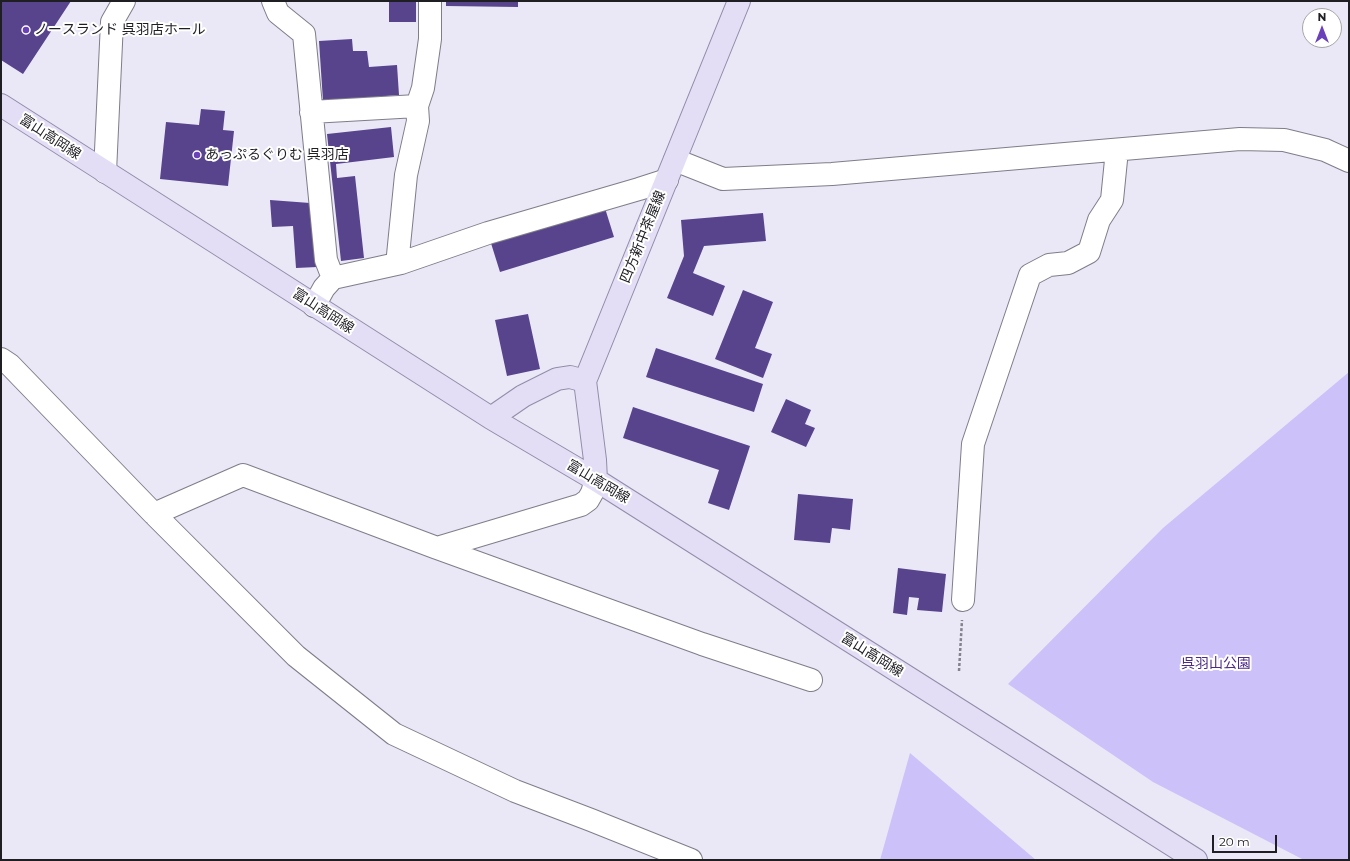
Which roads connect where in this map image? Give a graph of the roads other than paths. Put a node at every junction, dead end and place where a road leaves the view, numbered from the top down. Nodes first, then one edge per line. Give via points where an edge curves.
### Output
1 (124, 1) edge
2 (273, 1) edge
3 (430, 1) edge
4 (739, 1) edge
5 (1, 104) edge
6 (417, 106) junction
7 (311, 112) junction
8 (1117, 150) junction
9 (1349, 161) edge
10 (671, 170) junction
11 (105, 172) junction
12 (401, 264) junction
13 (333, 278) junction
14 (314, 306) junction
15 (4, 369) edge
16 (585, 381) junction
17 (491, 418) junction
18 (596, 480) junction
19 (154, 514) junction
20 (437, 548) junction
21 (963, 600) road end
22 (811, 680) dead end
23 (691, 860) edge
24 (1196, 860) edge

1 - 11 street via 112,22
2 - 7 street via 278,12 304,34
3 - 6 street via 430,39 423,88
4 - 10 main road, 四方新中茶屋線
5 - 11 main road, 富山高岡線
6 - 7 street
6 - 12 street via 418,121 406,175 398,255
7 - 13 street via 326,260
8 - 9 street via 1240,140 1284,140 1325,150
8 - 10 street via 832,174 723,179
8 - 21 street via 1112,200 1099,220 1088,252 1068,264 1049,265 1030,275 973,444
10 - 12 street via 640,189 488,233
10 - 16 main road, 四方新中茶屋線
11 - 14 main road, 富山高岡線
12 - 13 street
13 - 14 street
14 - 17 main road, 富山高岡線
15 - 19 street
16 - 17 main road via 570,377 557,379 523,396
16 - 18 main road, 四方新中茶屋線
17 - 18 main road, 富山高岡線
18 - 20 street via 588,500 581,505
18 - 24 main road, 富山高岡線
19 - 20 street via 243,474
19 - 23 street via 296,656 394,734 515,792
20 - 22 street via 702,644

